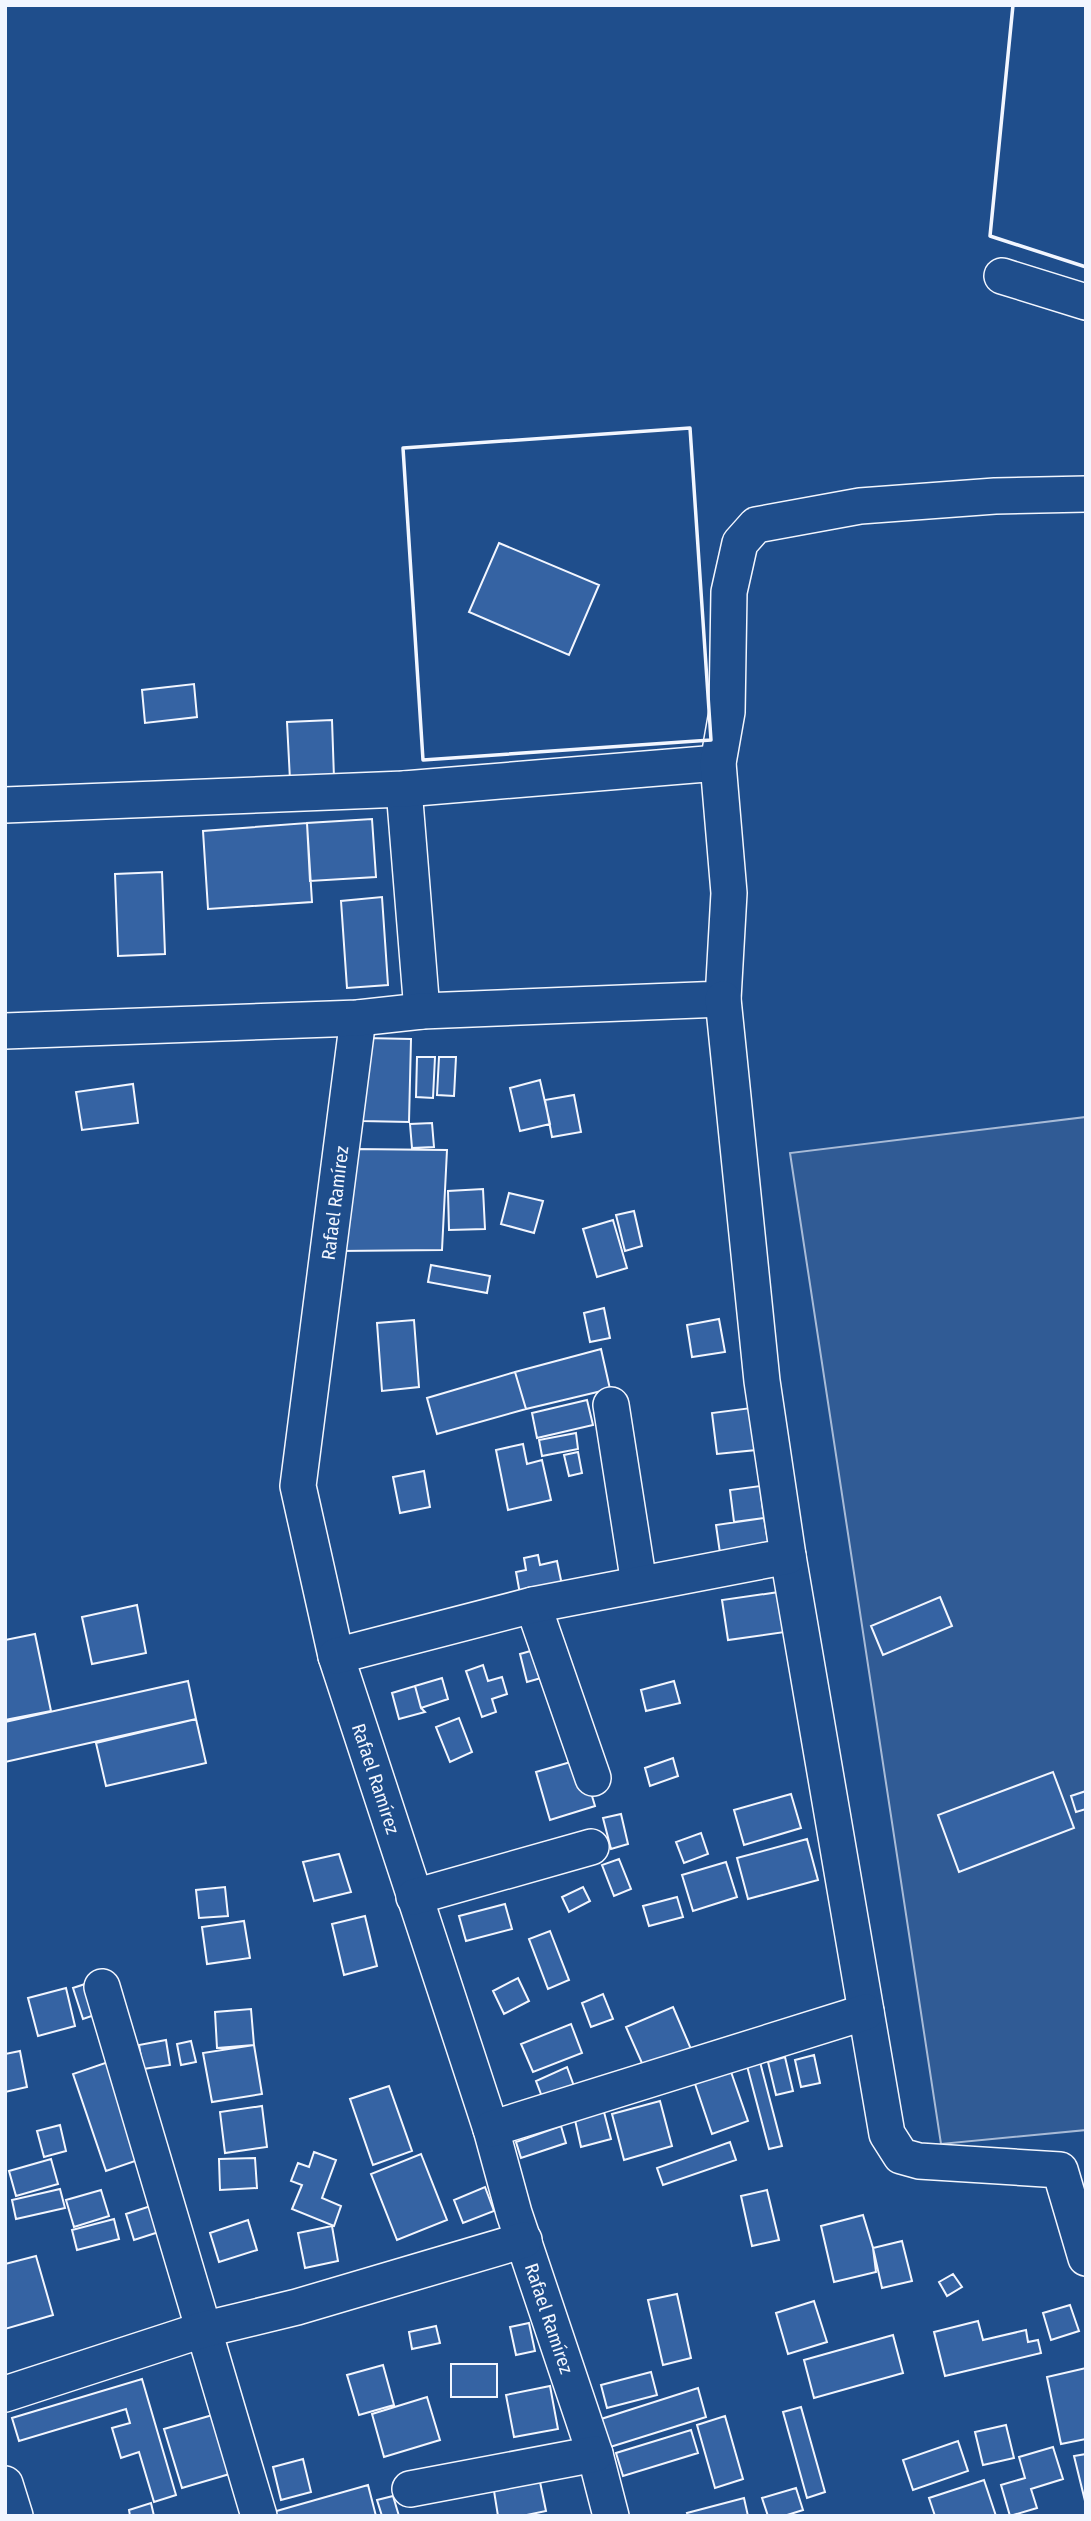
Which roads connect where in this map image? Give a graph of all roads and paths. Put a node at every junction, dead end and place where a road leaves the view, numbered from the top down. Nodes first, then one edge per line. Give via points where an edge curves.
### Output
1 (1002, 276) dead end
2 (1086, 302) edge
3 (1086, 494) edge
4 (718, 763) junction
5 (404, 789) junction
6 (5, 805) edge
7 (723, 999) junction
8 (422, 1011) junction
9 (358, 1018) junction
10 (5, 1031) edge
11 (611, 1405) dead end
12 (788, 1556) junction
13 (639, 1584) junction
14 (533, 1605) junction
15 (336, 1656) junction
16 (593, 1778) dead end
17 (591, 1847) dead end
18 (414, 1897) junction
19 (102, 1987) dead end
20 (866, 2012) junction
21 (491, 2129) junction
22 (524, 2240) junction
23 (1086, 2258) edge
24 (202, 2330) junction
25 (5, 2394) edge
26 (595, 2454) junction
27 (5, 2484) edge
28 (410, 2489) dead end
29 (15, 2516) edge
30 (259, 2516) edge
31 (611, 2516) edge

1 - 2 street
3 - 4 street via 860,506 756,525 740,543 729,592 727,712
4 - 5 street
4 - 7 street via 729,892
5 - 6 street
5 - 8 street
7 - 8 street
7 - 12 street via 762,1381
8 - 9 street
9 - 10 street
9 - 15 street, Rafael Ramírez via 298,1486
11 - 13 street
12 - 13 street
12 - 20 street
13 - 14 street
14 - 15 street
14 - 16 street
15 - 18 street, Rafael Ramírez
17 - 18 street
18 - 21 street, Rafael Ramírez
19 - 24 street
20 - 21 street
20 - 23 street via 887,2134 901,2156 1060,2170
21 - 22 street, Rafael Ramírez
22 - 24 street
22 - 26 street, Rafael Ramírez
24 - 25 street
24 - 30 street
26 - 28 street
26 - 31 street, Rafael Ramírez
27 - 29 street

